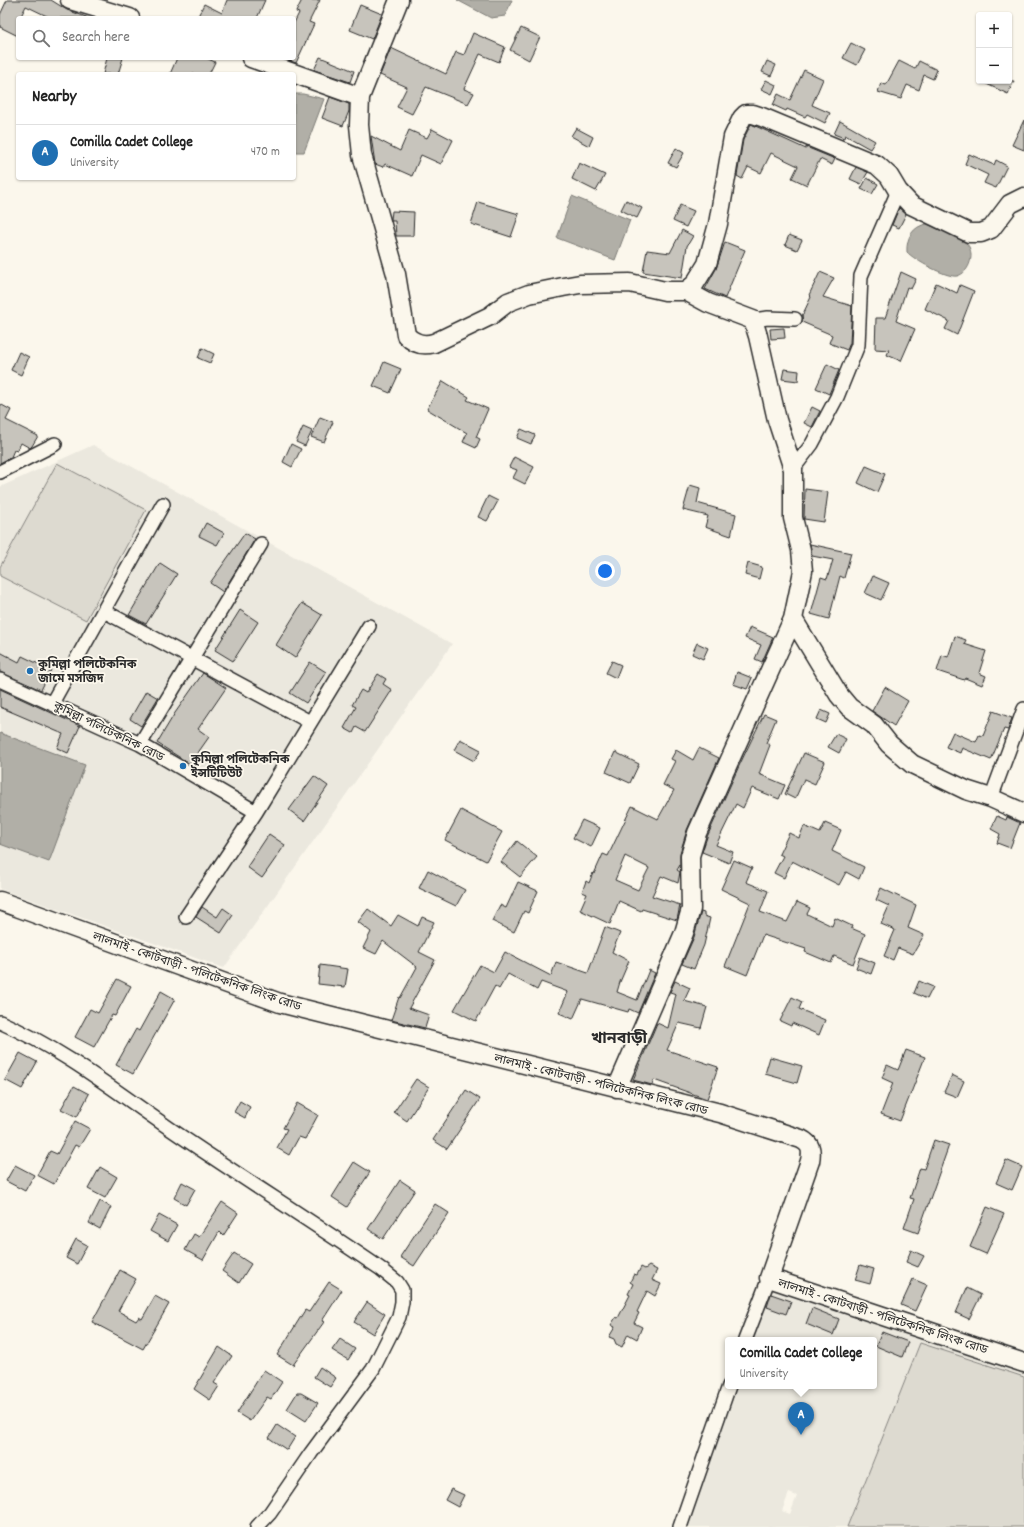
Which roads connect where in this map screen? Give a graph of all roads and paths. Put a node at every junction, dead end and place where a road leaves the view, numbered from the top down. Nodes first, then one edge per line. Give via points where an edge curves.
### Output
1 (70, 0) edge
2 (399, 0) edge
3 (123, 16) edge
4 (257, 60) edge
5 (290, 72) edge
6 (296, 74) edge
7 (360, 97) junction
8 (898, 191) junction
9 (1024, 197) edge
10 (686, 291) junction
11 (795, 319) dead end
12 (753, 320) junction
13 (55, 444) dead end
14 (793, 469) junction
15 (0, 472) edge
16 (163, 504) dead end
17 (262, 544) dead end
18 (104, 611) junction
19 (793, 619) junction
20 (369, 626) dead end
21 (0, 680) edge
22 (52, 704) junction
23 (1024, 709) edge
24 (310, 722) junction
25 (140, 744) junction
26 (991, 798) junction
27 (256, 812) junction
28 (1024, 813) edge
29 (0, 902) edge
30 (186, 917) dead end
31 (0, 1022) edge
32 (617, 1088) junction
33 (769, 1278) junction
34 (746, 1337) edge
35 (1024, 1363) edge
36 (728, 1389) edge
37 (257, 1527) edge
38 (680, 1527) edge

1 - 3 street
2 - 7 street
4 - 5 street
6 - 7 street
7 - 10 street via 362,155 396,274 406,335 411,341 427,345 434,343 490,316 508,302 529,294 563,287 630,283 665,291
8 - 9 street via 911,205 969,233 981,233 991,229 1010,204
8 - 10 street via 889,176 877,165 762,117 746,114 733,137 718,224 707,264 694,284
8 - 14 street via 861,276 858,345 830,410 812,444
10 - 12 street via 708,303
11 - 12 street
12 - 14 street via 777,420
13 - 15 street
14 - 19 street via 792,518 801,550 803,571
16 - 18 street
17 - 25 street
18 - 22 street
18 - 24 street
19 - 26 street via 839,695 849,707 874,725 889,744 912,764 966,790
19 - 32 street via 697,833 690,856 691,909 684,933
20 - 24 street
21 - 22 street, কুমিল্লা পলিটেকনিক রোড
22 - 25 street, কুমিল্লা পলিটেকনিক রোড
23 - 26 street
24 - 27 street
25 - 27 street, কুমিল্লা পলিটেকনিক রোড
26 - 28 street
27 - 30 street
29 - 32 street, লালমাই - কোটবাড়ী - পলিটেকনিক লিংক রোড via 280,1003
31 - 37 street via 24,1032 97,1076 169,1128 381,1269 397,1282 402,1290 399,1317 373,1370 270,1513
32 - 33 street, লালমাই - কোটবাড়ী - পলিটেকনিক লিংক রোড via 720,1113 808,1143 812,1152 810,1161
33 - 34 street
33 - 35 street, লালমাই - কোটবাড়ী - পলিটেকনিক লিংক রোড
36 - 38 street

